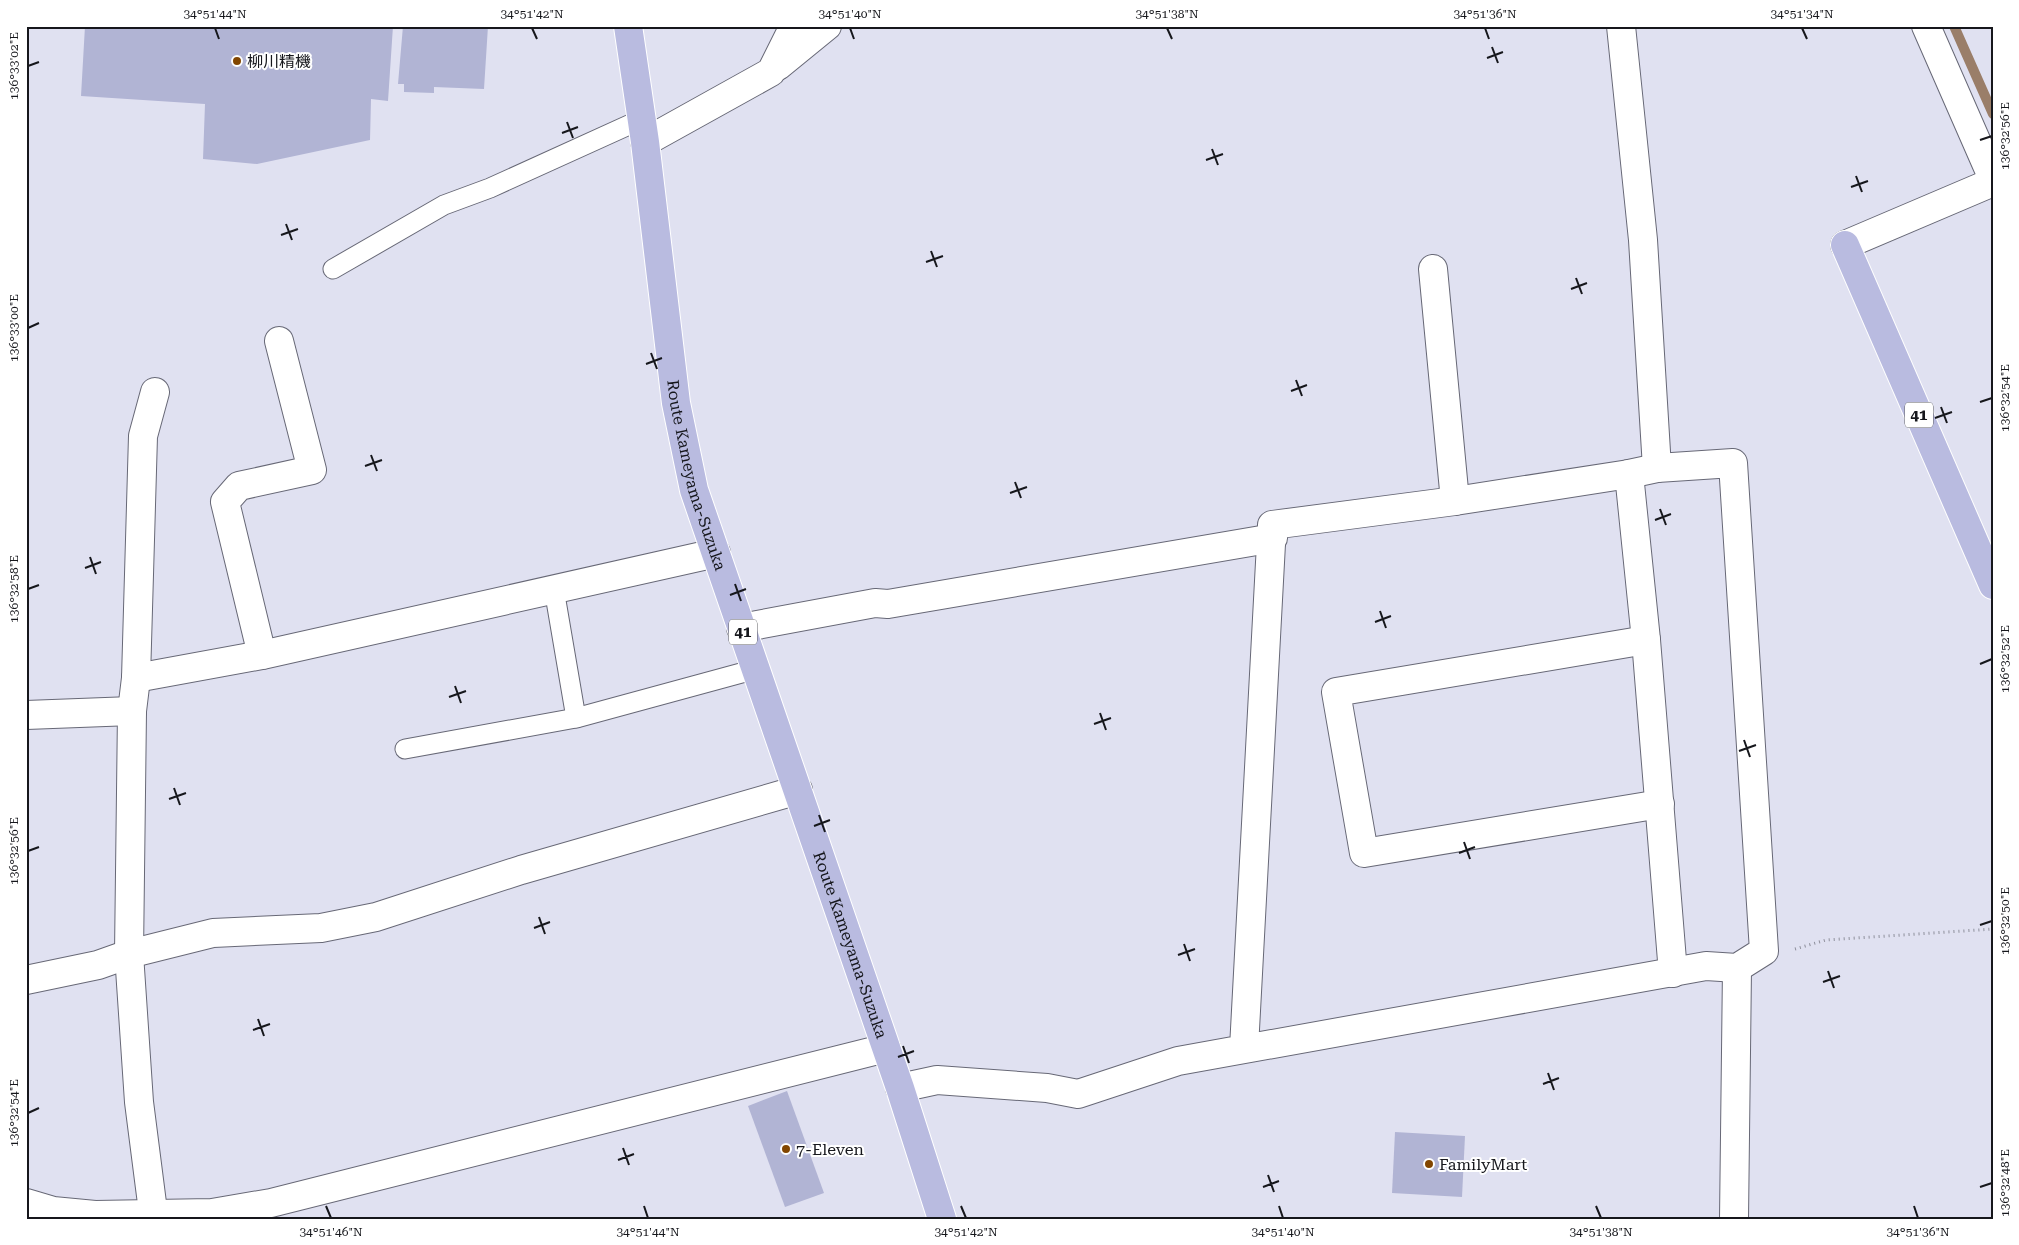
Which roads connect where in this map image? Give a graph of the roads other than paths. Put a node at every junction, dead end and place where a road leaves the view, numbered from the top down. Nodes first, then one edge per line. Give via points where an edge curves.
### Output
1 (628, 26) edge
2 (794, 26) edge
3 (827, 26) edge
4 (1621, 26) edge
5 (1926, 26) edge
6 (771, 72) junction
7 (643, 130) junction
8 (1993, 181) edge
9 (1845, 246) joint
10 (1433, 268) dead end
11 (333, 269) dead end
12 (279, 341) dead end
13 (155, 392) dead end
14 (1657, 468) junction
15 (1629, 474) junction
16 (1455, 501) junction
17 (1273, 538) junction
18 (716, 553) junction
19 (1993, 585) edge
20 (554, 589) junction
21 (741, 628) junction
22 (1646, 640) junction
23 (262, 655) junction
24 (756, 669) junction
25 (136, 678) junction
26 (132, 710) junction
27 (26, 715) edge
28 (576, 718) junction
29 (405, 749) dead end
30 (798, 790) junction
31 (1660, 804) junction
32 (129, 954) junction
33 (1737, 968) junction
34 (1673, 973) junction
35 (26, 980) edge
36 (886, 1048) junction
37 (1244, 1048) junction
38 (900, 1088) junction
39 (26, 1203) edge
40 (153, 1217) edge
41 (942, 1219) edge
42 (1734, 1219) edge

1 - 7 main road, Route Kameyama-Suzuka / 41
2 - 6 street
3 - 6 street
4 - 14 street via 1643,240
5 - 8 street
6 - 7 street
7 - 11 lane via 444,205
7 - 18 main road, Route Kameyama-Suzuka / 41 via 676,403 694,490
8 - 9 street
9 - 19 main road, 41
10 - 16 street
12 - 23 street via 312,470 239,486 225,502
13 - 25 street via 143,436
14 - 15 street
14 - 33 street via 1733,463 1764,951
15 - 16 street
15 - 22 street
16 - 17 street via 1272,525
17 - 21 street
17 - 37 street
18 - 20 street
18 - 21 main road, Route Kameyama-Suzuka / 41
20 - 23 street
20 - 28 lane
21 - 24 main road, Route Kameyama-Suzuka / 41
22 - 31 street
22 - 31 street via 1336,692 1364,853
23 - 25 street
24 - 28 lane
24 - 30 main road, Route Kameyama-Suzuka / 41
25 - 26 street
26 - 27 street
26 - 32 street
28 - 29 lane
30 - 32 street via 520,870 376,916 321,928 213,934
30 - 36 main road, Route Kameyama-Suzuka / 41
31 - 34 street
32 - 35 street
32 - 40 street via 139,1102
33 - 34 street via 1706,966
33 - 42 street
34 - 37 street
36 - 38 main road, Route Kameyama-Suzuka / 41
36 - 40 street via 271,1203 212,1213
37 - 38 street via 1178,1060 1078,1094 1047,1088 937,1080
38 - 41 main road, Route Kameyama-Suzuka / 41
39 - 40 street via 52,1211

